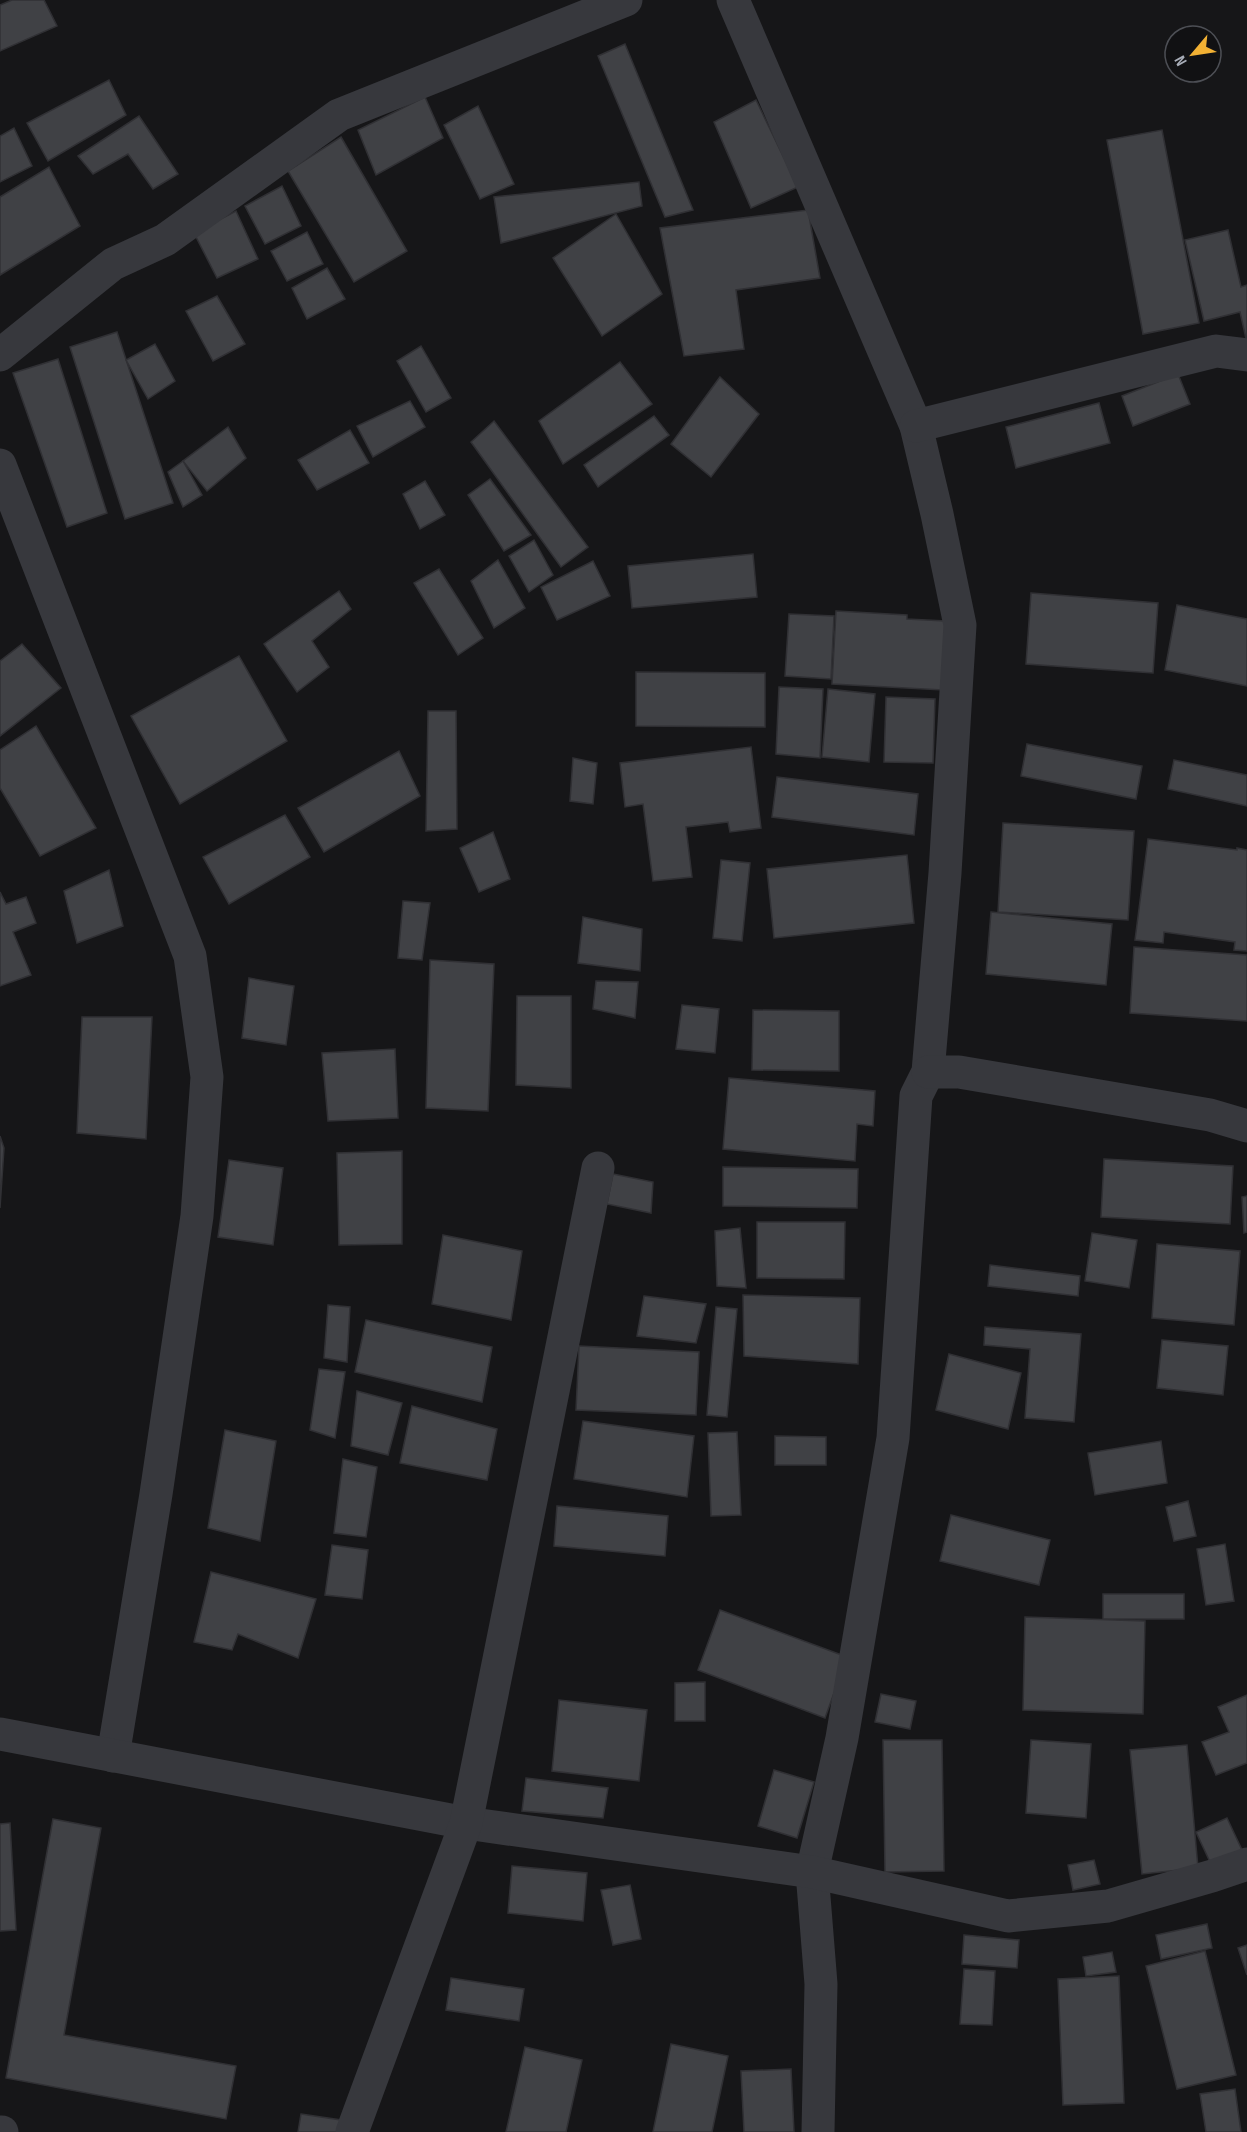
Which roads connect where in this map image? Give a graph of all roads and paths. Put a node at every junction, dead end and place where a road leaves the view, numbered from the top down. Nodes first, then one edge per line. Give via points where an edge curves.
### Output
1 (626, 0) edge
2 (733, 0) edge
3 (1247, 355) edge
4 (0, 356) edge
5 (916, 426) junction
6 (0, 465) edge
7 (928, 1072) junction
8 (1247, 1126) edge
9 (598, 1168) dead end
10 (0, 1734) edge
11 (113, 1756) junction
12 (466, 1823) junction
13 (1247, 1864) edge
14 (812, 1872) junction
15 (352, 2132) edge
16 (818, 2132) edge

1 - 4 street via 339,115 165,240 113,264
2 - 5 street
3 - 5 street via 1216,351
5 - 7 street via 960,625
6 - 11 street via 190,956 207,1077 197,1216
7 - 8 street via 959,1072 1199,1113
7 - 14 street via 916,1096 892,1438 842,1738
9 - 12 street
10 - 11 street
11 - 12 street
12 - 14 street
12 - 15 street
13 - 14 street via 1108,1906 1008,1916
14 - 16 street via 821,1984

